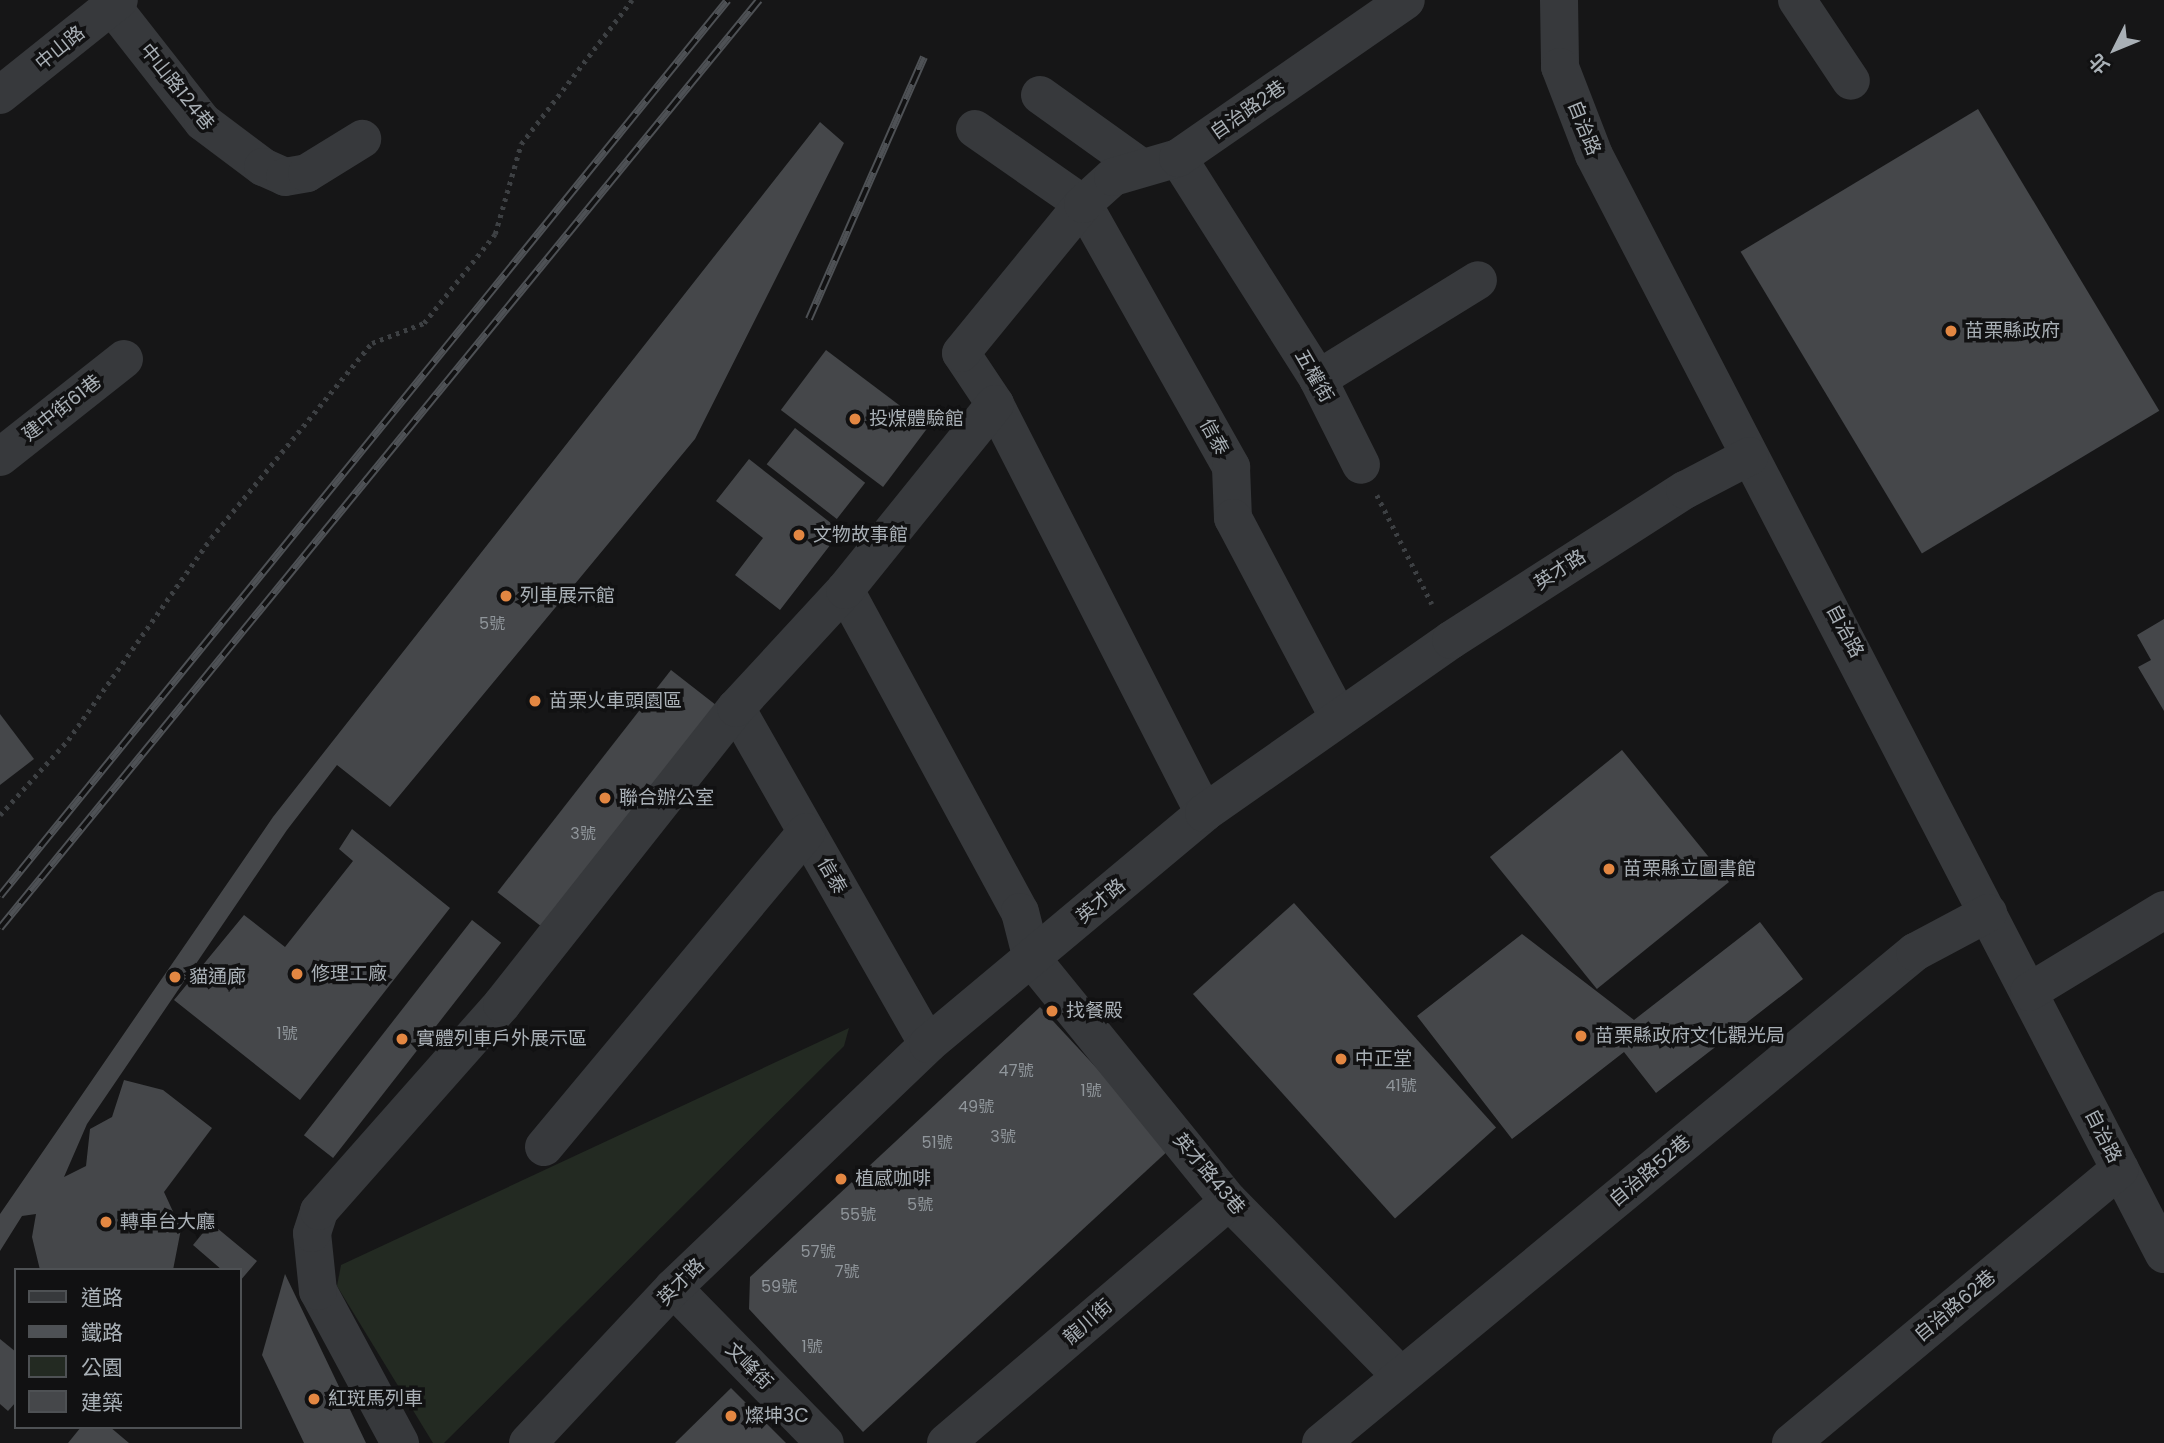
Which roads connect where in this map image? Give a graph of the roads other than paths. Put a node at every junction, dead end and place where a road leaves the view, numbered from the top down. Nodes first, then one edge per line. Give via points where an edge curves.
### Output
1 (1406, 0) edge
2 (1559, 0) edge
3 (1804, 2) edge
4 (116, 3) edge
5 (1851, 80) dead end
6 (1040, 95) dead end
7 (0, 96) edge
8 (975, 128) dead end
9 (362, 139) dead end
10 (1178, 158) junction
11 (1142, 168) junction
12 (1083, 204) junction
13 (1478, 280) dead end
14 (124, 359) dead end
15 (1318, 379) junction
16 (995, 404) junction
17 (1750, 456) junction
18 (0, 457) edge
19 (1362, 465) road end
20 (845, 590) junction
21 (736, 708) junction
22 (1338, 716) junction
23 (1204, 813) junction
24 (806, 832) junction
25 (2164, 910) edge
26 (1988, 913) junction
27 (1032, 959) junction
28 (2029, 992) junction
29 (928, 1044) junction
30 (544, 1147) dead end
31 (2119, 1169) junction
32 (1229, 1201) junction
33 (2164, 1254) edge
34 (673, 1288) junction
35 (1401, 1376) junction
36 (400, 1443) edge
37 (528, 1443) edge
38 (825, 1443) edge
39 (946, 1443) edge
40 (1321, 1443) edge
41 (1791, 1443) edge

1 - 10 street, 自治路2巷
2 - 17 street, 自治路 via 1560,67 1594,155
3 - 5 street
4 - 7 street, 中山路
4 - 9 street, 中山路124巷 via 204,122 263,167 285,177 307,173
6 - 11 street
8 - 12 street
10 - 11 street, 自治路2巷
10 - 15 street, 五權街
11 - 12 street, 自治路2巷 via 1113,177
12 - 16 street, 自治路2巷 via 961,353
12 - 22 street, 信泰 via 1231,467 1233,518
13 - 15 street
14 - 18 street, 建中街61巷
15 - 19 street, 五權街
16 - 20 street
16 - 23 street
17 - 22 street, 英才路 via 1685,490
17 - 26 street, 自治路
20 - 21 street
20 - 27 street via 1020,912
21 - 24 street, 信泰
21 - 36 street via 502,1004 320,1211 312,1233 318,1292
22 - 23 street, 英才路
23 - 27 street, 英才路
24 - 29 street, 信泰
24 - 30 street
25 - 28 street
26 - 28 street, 自治路
26 - 35 street, 自治路52巷 via 1915,952
27 - 29 street, 英才路
27 - 32 street, 英才路43巷
28 - 31 street, 自治路
29 - 34 street, 英才路
31 - 33 street, 自治路
31 - 41 street, 自治路62巷
32 - 35 street, 英才路43巷
32 - 39 street, 龍川街
34 - 37 street, 英才路
34 - 38 street, 文峰街
35 - 40 street, 自治路52巷

